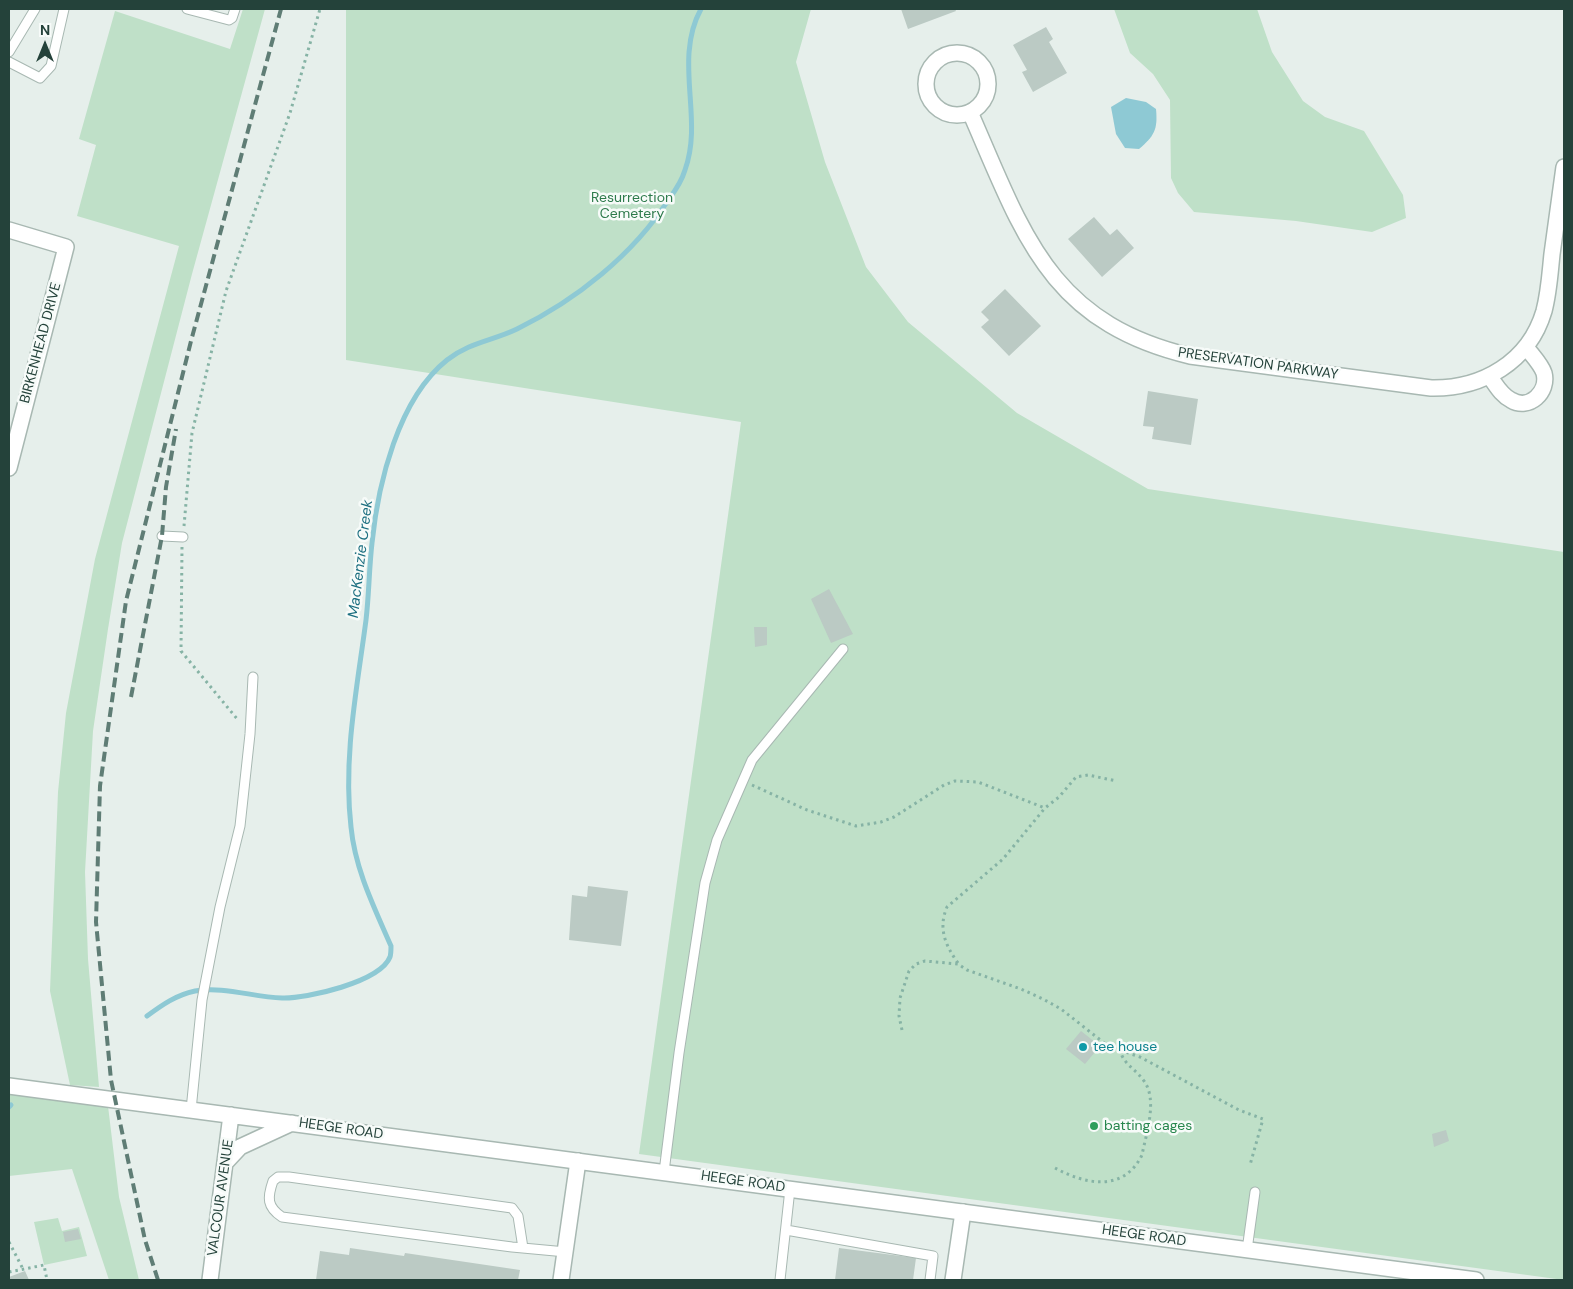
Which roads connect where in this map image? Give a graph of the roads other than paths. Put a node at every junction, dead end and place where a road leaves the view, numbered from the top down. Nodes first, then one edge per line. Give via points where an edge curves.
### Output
1 (35, 9) edge
2 (64, 9) edge
3 (187, 9) edge
4 (235, 9) edge
5 (9, 52) edge
6 (9, 62) edge
7 (970, 112) junction
8 (1564, 167) edge
9 (9, 230) edge
10 (1526, 347) junction
11 (1490, 377) junction
12 (9, 468) edge
13 (162, 536) dead end
14 (182, 537) road end
15 (843, 649) dead end
16 (253, 677) dead end
17 (9, 1086) edge
18 (191, 1110) junction
19 (232, 1115) junction
20 (292, 1123) junction
21 (578, 1161) junction
22 (225, 1163) junction
23 (664, 1172) junction
24 (790, 1189) junction
25 (1255, 1192) dead end
26 (963, 1212) junction
27 (786, 1230) junction
28 (523, 1248) junction
29 (1247, 1250) junction
30 (566, 1252) junction
31 (210, 1280) edge
32 (561, 1280) edge
33 (780, 1280) edge
34 (930, 1280) edge
35 (953, 1280) edge
36 (1476, 1280) edge

1 - 5 lane
2 - 6 lane via 51,66 40,78
3 - 4 lane via 229,20
7 - 7 street via 961,115 942,112 926,90 928,72 933,64 949,54 958,52 976,59 987,74 984,100
7 - 11 street, PRESERVATION PARKWAY via 1028,240 1063,289 1113,328 1162,350 1190,356 1431,388 1462,386
8 - 10 street, PRESERVATION PARKWAY via 1544,309
9 - 12 street, BIRKENHEAD DRIVE via 66,247
10 - 11 street, PRESERVATION PARKWAY via 1510,364
10 - 11 street via 1543,370 1545,380 1543,391 1535,399 1525,404 1513,402 1504,396
13 - 14 lane
15 - 23 lane via 752,760 717,840 705,883
16 - 18 lane via 240,826 202,1000
17 - 18 street, HEEGE ROAD
18 - 19 street, HEEGE ROAD
19 - 20 street, HEEGE ROAD
19 - 22 street, VALCOUR AVENUE
20 - 21 street, HEEGE ROAD
20 - 22 street via 240,1147
21 - 23 street, HEEGE ROAD
21 - 30 street
22 - 31 street, VALCOUR AVENUE
23 - 24 street, HEEGE ROAD
24 - 26 street, HEEGE ROAD
24 - 27 lane
25 - 29 lane
26 - 29 street, HEEGE ROAD
26 - 35 street
27 - 33 lane
27 - 34 lane via 933,1256
28 - 28 lane via 282,1217 269,1204 269,1194 273,1181 278,1177 289,1177 512,1208 518,1216
28 - 30 lane
29 - 36 street, HEEGE ROAD
30 - 32 street

